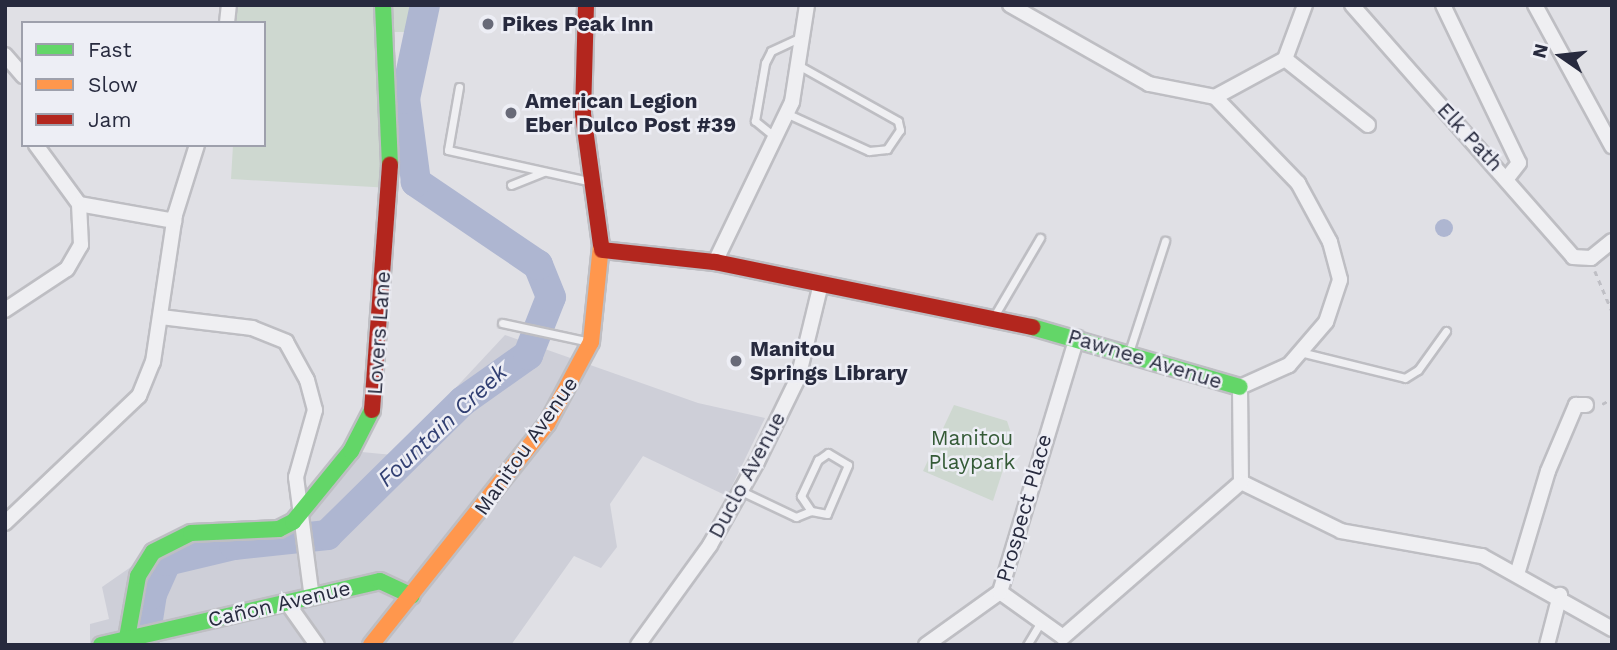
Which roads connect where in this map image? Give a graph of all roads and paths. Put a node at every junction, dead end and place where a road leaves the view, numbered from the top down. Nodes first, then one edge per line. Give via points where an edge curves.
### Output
1 (383, 5) edge
2 (586, 5) edge
3 (807, 5) edge
4 (1010, 5) edge
5 (1305, 5) edge
6 (1352, 5) edge
7 (1443, 5) edge
8 (1535, 5) edge
9 (804, 35) junction
10 (5, 55) edge
11 (1285, 59) junction
12 (800, 66) junction
13 (21, 74) edge
14 (459, 87) dead end
15 (1215, 97) junction
16 (788, 114) junction
17 (1368, 125) dead end
18 (779, 139) junction
19 (1612, 146) edge
20 (37, 147) edge
21 (196, 147) edge
22 (544, 172) junction
23 (1508, 177) junction
24 (593, 183) junction
25 (511, 185) dead end
26 (79, 204) junction
27 (174, 221) junction
28 (1041, 238) dead end
29 (1165, 241) dead end
30 (1612, 241) edge
31 (602, 250) junction
32 (1591, 258) junction
33 (715, 262) junction
34 (820, 288) junction
35 (5, 310) edge
36 (1612, 312) edge
37 (161, 317) junction
38 (993, 319) junction
39 (502, 323) dead end
40 (1446, 331) dead end
41 (1077, 337) junction
42 (590, 342) junction
43 (1300, 352) junction
44 (1129, 353) junction
45 (1240, 387) junction
46 (1612, 399) edge
47 (1593, 405) joint
48 (1241, 482) junction
49 (741, 491) junction
50 (811, 511) junction
51 (298, 518) junction
52 (5, 523) edge
53 (1518, 571) junction
54 (1000, 592) junction
55 (1560, 595) junction
56 (412, 596) junction
57 (312, 597) junction
58 (288, 604) junction
59 (1041, 621) junction
60 (653, 627) junction
61 (1612, 629) edge
62 (131, 637) junction
63 (1065, 641) edge
64 (379, 642) edge
65 (100, 645) edge
66 (317, 645) edge
67 (638, 645) edge
68 (654, 645) edge
69 (926, 645) edge
70 (1027, 645) edge
71 (1547, 645) edge

1 - 51 street, Lovers Lane via 391,188 376,402 351,452
2 - 24 street, Manitou Avenue via 583,114
3 - 9 street
4 - 15 street via 1149,84
5 - 11 street
6 - 23 street, Elk Path
7 - 23 street via 1519,163
8 - 19 street
9 - 12 street
9 - 18 lane via 771,51 765,64 755,121
10 - 13 street
11 - 15 street
11 - 17 street
12 - 16 street
12 - 16 lane via 898,121 900,130 879,153
14 - 22 lane via 448,150
15 - 43 street via 1298,183 1331,242 1340,280 1326,322
16 - 18 street
18 - 33 street
20 - 26 street
21 - 27 street
22 - 24 lane
22 - 25 lane
23 - 32 street, Elk Path via 1573,257
24 - 31 street, Manitou Avenue
26 - 27 street
26 - 35 street via 81,245 67,270
27 - 37 street
28 - 38 lane
29 - 44 lane
30 - 32 street
31 - 33 street, Pawnee Avenue
31 - 42 street, Manitou Avenue
32 - 36 path
33 - 34 street, Pawnee Avenue
34 - 38 street, Pawnee Avenue
34 - 49 street, Duclo Avenue via 798,378
37 - 51 street via 251,328 286,342 315,410 296,477
37 - 52 street via 139,396
38 - 41 street, Pawnee Avenue
39 - 42 lane
40 - 43 lane via 1418,370 1405,378
41 - 44 street, Pawnee Avenue
41 - 54 street, Prospect Place
42 - 56 street, Manitou Avenue via 547,424
43 - 45 street via 1289,365
44 - 45 street, Pawnee Avenue
45 - 48 street, Pawnee Avenue
46 - 47 path
47 - 53 street via 1576,405 1548,471
48 - 53 street via 1341,531 1482,556
48 - 63 street
49 - 50 lane via 796,517
49 - 60 street, Duclo Avenue
50 - 50 lane via 801,496 818,460 828,453 845,460 848,474 827,514
51 - 57 street
51 - 62 street via 279,529 191,533 153,552 138,576
53 - 55 street
54 - 59 street
54 - 69 street, Prospect Place
55 - 61 street
55 - 71 street
56 - 57 street, Cañon Avenue via 380,581
56 - 64 street, Manitou Avenue
57 - 58 street, Cañon Avenue
58 - 62 street, Cañon Avenue
58 - 66 street
59 - 63 street
59 - 70 lane
60 - 67 street, Duclo Avenue
60 - 68 street
62 - 65 street, Cañon Avenue

